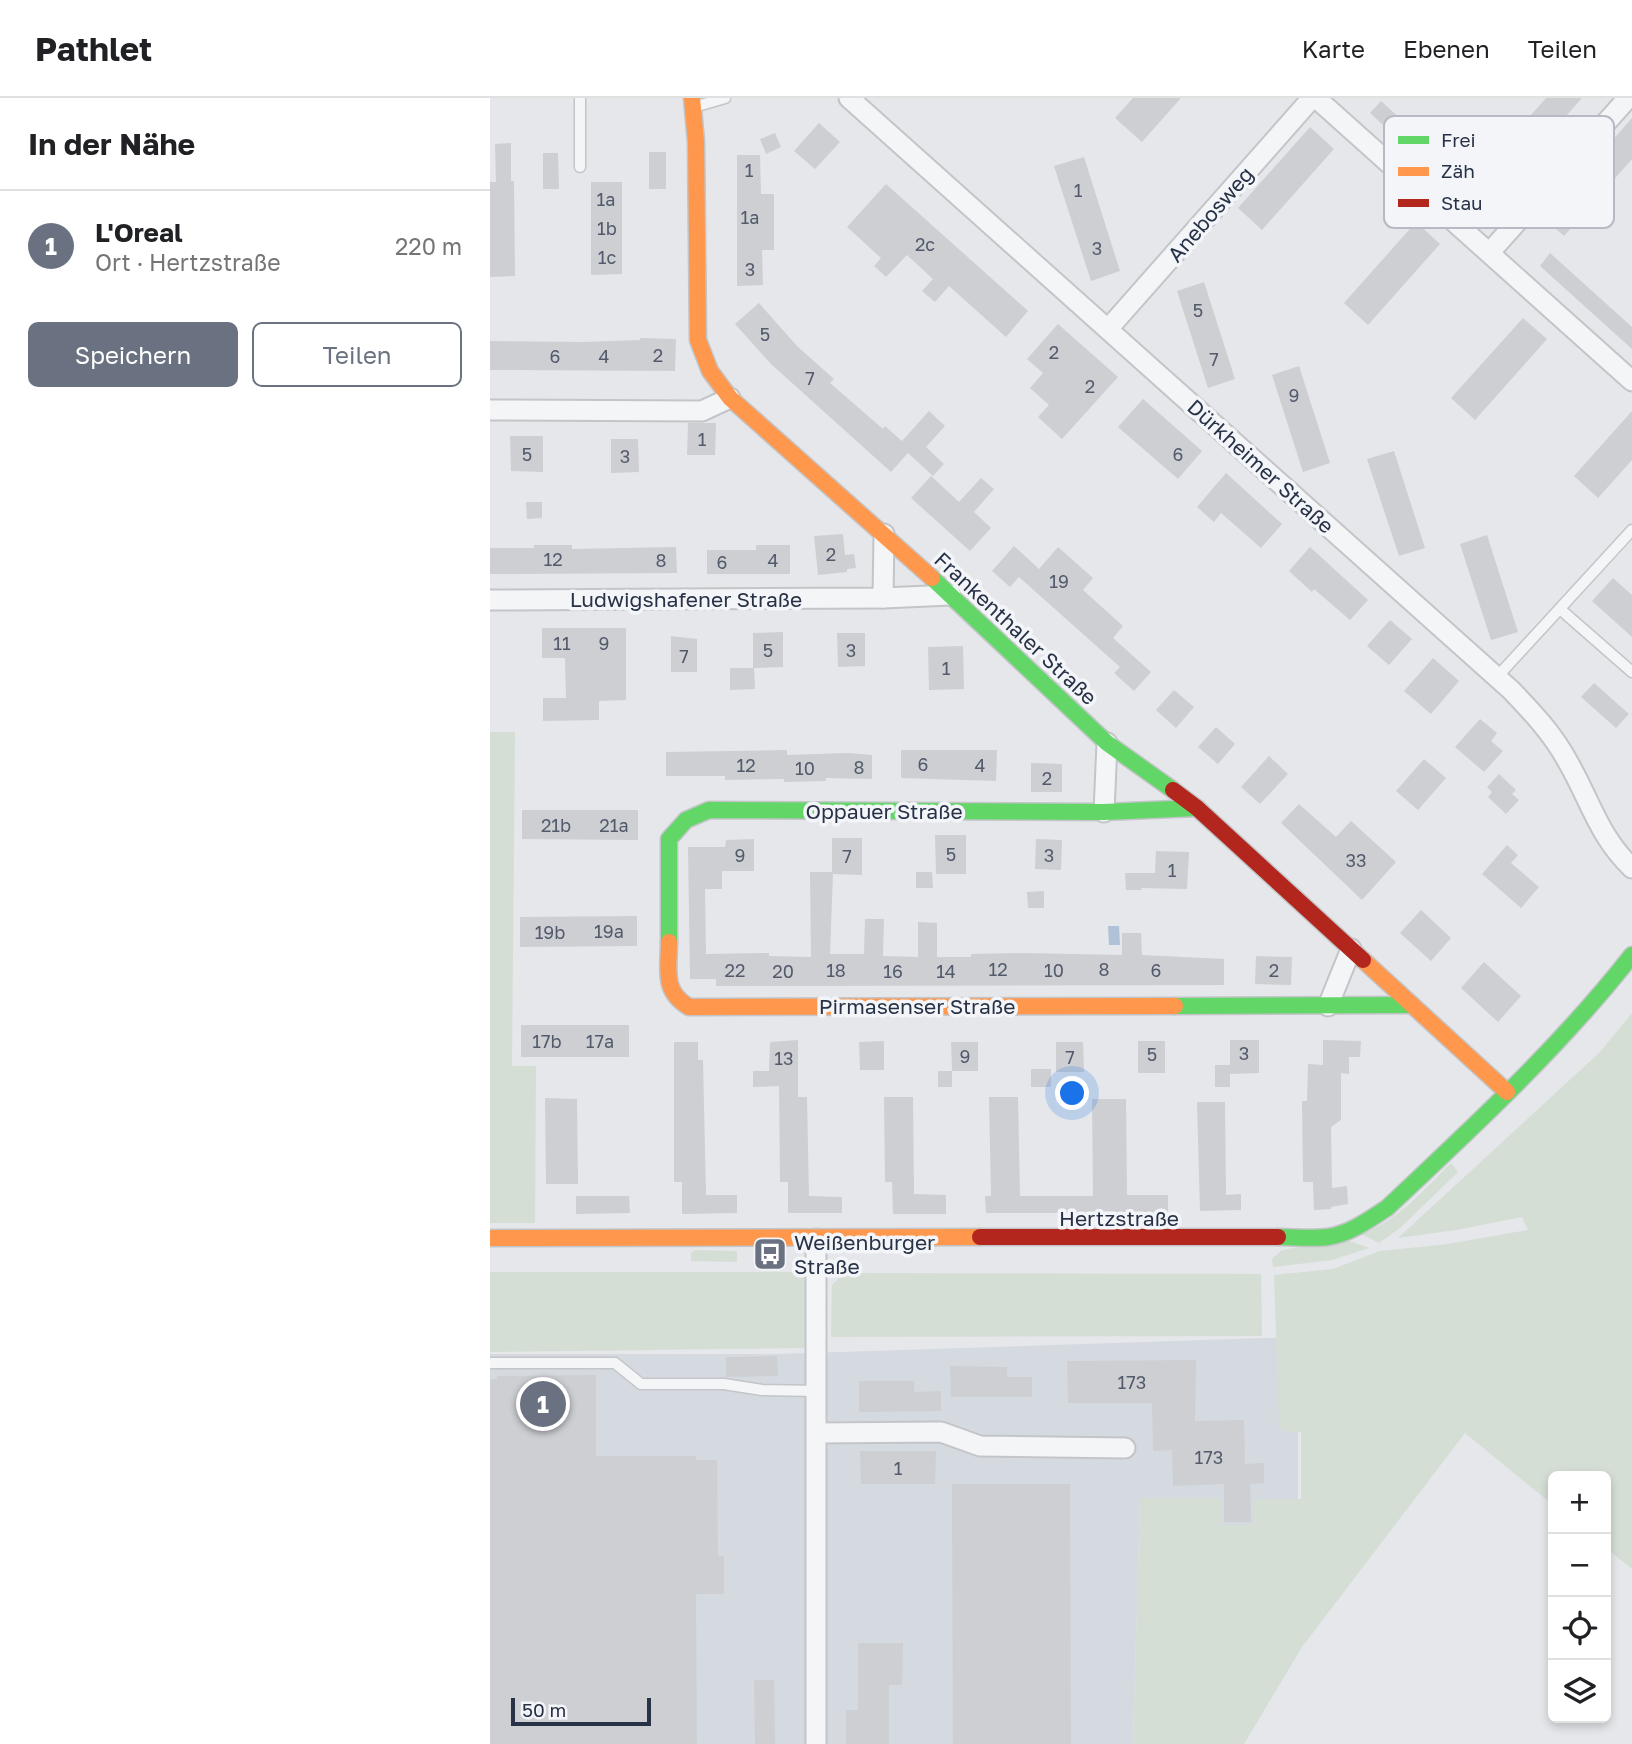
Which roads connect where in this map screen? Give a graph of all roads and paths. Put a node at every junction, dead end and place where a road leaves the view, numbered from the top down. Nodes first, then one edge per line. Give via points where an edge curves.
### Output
1 (580, 98) edge
2 (725, 98) edge
3 (849, 98) edge
4 (1314, 98) edge
5 (1628, 98) edge
6 (692, 103) edge
7 (1612, 116) edge
8 (1384, 159) edge
9 (580, 167) dead end
10 (1463, 228) edge
11 (1512, 228) edge
12 (1490, 252) junction
13 (1108, 329) junction
14 (1632, 381) edge
15 (730, 398) junction
16 (490, 410) edge
17 (1632, 530) edge
18 (884, 534) junction
19 (951, 595) junction
20 (883, 598) junction
21 (490, 600) edge
22 (1560, 609) junction
23 (1632, 672) edge
24 (1497, 677) junction
25 (1107, 743) junction
26 (1197, 808) junction
27 (1104, 812) junction
28 (672, 834) joint
29 (1632, 868) edge
30 (1351, 949) junction
31 (1632, 955) edge
32 (1412, 1005) junction
33 (1328, 1006) junction
34 (1507, 1093) junction
35 (490, 1238) edge
36 (816, 1239) junction
37 (490, 1363) edge
38 (817, 1391) junction
39 (817, 1433) junction
40 (1125, 1448) dead end
41 (816, 1744) edge

1 - 9 lane
2 - 6 lane
3 - 13 street, Dürkheimer Straße
4 - 8 street
4 - 13 street, Anebosweg
5 - 7 street
6 - 15 street, Frankenthaler Straße via 698,340 706,368
10 - 12 street
11 - 12 street
12 - 14 street
13 - 24 street, Dürkheimer Straße
15 - 16 street via 702,411
15 - 18 street, Frankenthaler Straße
17 - 22 lane
18 - 19 street, Frankenthaler Straße
18 - 20 street
19 - 20 street, Ludwigshafener Straße
19 - 25 street, Frankenthaler Straße
20 - 21 street, Ludwigshafener Straße
22 - 23 lane
22 - 24 lane
24 - 29 street, Dürkheimer Straße via 1551,734 1605,837
25 - 26 street, Frankenthaler Straße
25 - 27 street
26 - 27 street, Oppauer Straße
26 - 30 street, Frankenthaler Straße
27 - 28 street, Oppauer Straße via 709,810 684,821
28 - 33 street, Pirmasenser Straße via 668,845 669,987 677,1000 689,1007
30 - 32 street, Frankenthaler Straße
30 - 33 street
31 - 34 street, Hertzstraße via 1572,1030
32 - 33 street, Pirmasenser Straße
32 - 34 street, Frankenthaler Straße
34 - 36 street, Hertzstraße via 1387,1208 1344,1233 1327,1237
35 - 36 street, Hertzstraße
36 - 38 street
37 - 38 lane via 615,1363 641,1384
38 - 39 street
39 - 40 street via 941,1432 980,1446
39 - 41 street

